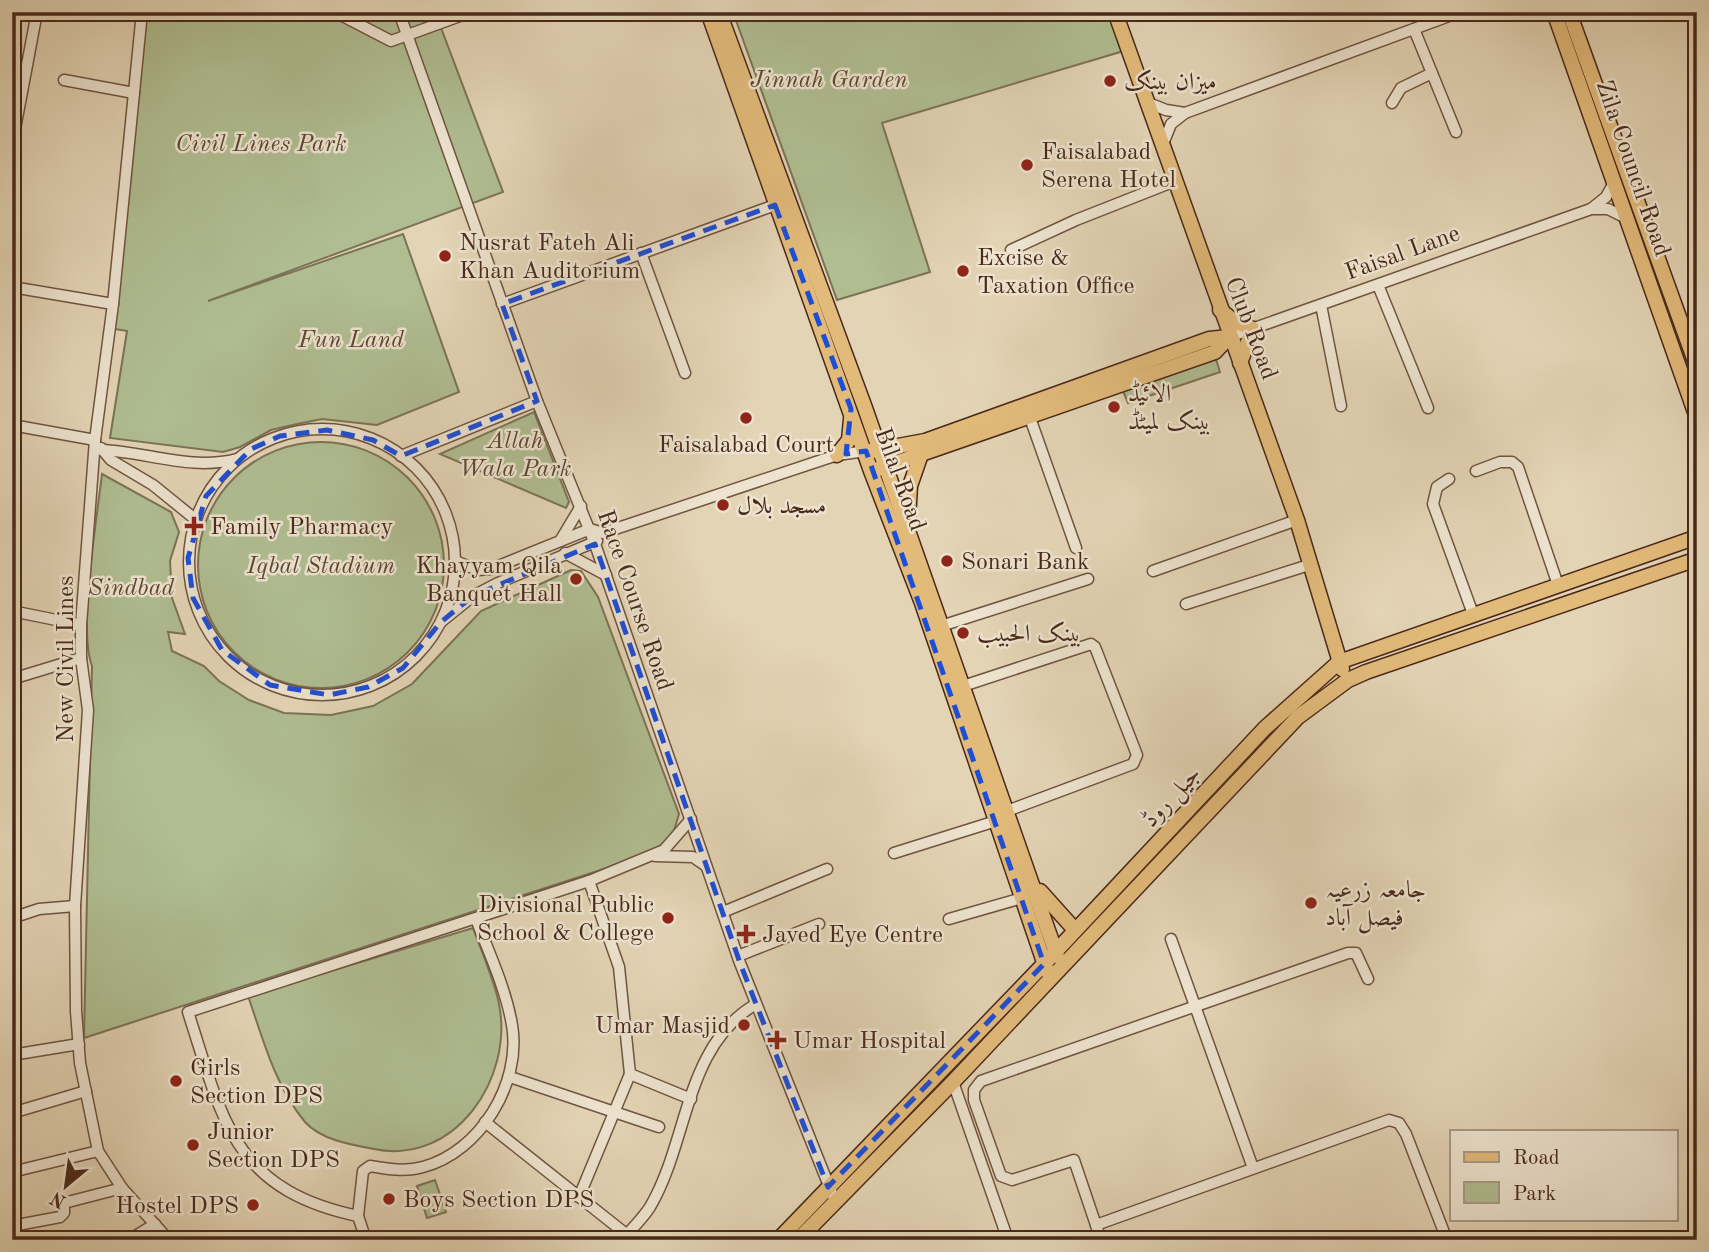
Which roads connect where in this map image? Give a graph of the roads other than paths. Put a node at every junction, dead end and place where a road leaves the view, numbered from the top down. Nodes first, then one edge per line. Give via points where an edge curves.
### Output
1 (37, 12) edge
2 (142, 12) edge
3 (335, 12) edge
4 (399, 12) edge
5 (471, 12) edge
6 (708, 12) edge
7 (719, 12) edge
8 (1115, 12) edge
9 (1424, 12) edge
10 (1460, 12) edge
11 (1554, 12) edge
12 (1569, 12) edge
13 (1428, 24) junction
14 (1414, 29) junction
15 (407, 36) junction
16 (1432, 73) junction
17 (64, 80) dead end
18 (134, 93) junction
19 (1146, 102) junction
20 (1392, 103) dead end
21 (1185, 113) junction
22 (1456, 132) dead end
23 (12, 145) edge
24 (1163, 148) junction
25 (1175, 181) junction
26 (1615, 181) junction
27 (775, 205) junction
28 (1591, 209) junction
29 (1628, 219) junction
30 (1011, 250) dead end
31 (641, 253) junction
32 (1378, 285) junction
33 (12, 286) edge
34 (113, 304) junction
35 (502, 304) junction
36 (1321, 305) junction
37 (1219, 309) junction
38 (1690, 328) edge
39 (1253, 329) junction
40 (1229, 337) junction
41 (1240, 363) junction
42 (1697, 367) edge
43 (685, 373) dead end
44 (537, 401) junction
45 (1341, 407) dead end
46 (1428, 408) dead end
47 (858, 409) junction
48 (1029, 415) junction
49 (1697, 418) edge
50 (12, 425) edge
51 (99, 445) junction
52 (896, 448) junction
53 (872, 451) junction
54 (837, 455) junction
55 (401, 456) junction
56 (920, 457) junction
57 (238, 458) junction
58 (878, 469) junction
59 (1476, 471) dead end
60 (1450, 479) dead end
61 (581, 506) junction
62 (195, 519) junction
63 (1297, 520) junction
64 (590, 529) junction
65 (907, 529) junction
66 (1697, 529) edge
67 (603, 533) junction
68 (1697, 537) edge
69 (560, 541) junction
70 (1681, 542) junction
71 (595, 544) junction
72 (1076, 548) dead end
73 (565, 553) junction
74 (1697, 559) edge
75 (456, 561) junction
76 (1312, 565) junction
77 (1153, 571) dead end
78 (606, 575) junction
79 (1088, 579) dead end
80 (1558, 585) junction
81 (1186, 604) dead end
82 (12, 611) edge
83 (1473, 614) junction
84 (441, 622) junction
85 (81, 625) junction
86 (941, 626) junction
87 (80, 657) junction
88 (1339, 662) junction
89 (12, 679) edge
90 (1348, 680) junction
91 (963, 686) junction
92 (1007, 811) junction
93 (691, 818) junction
94 (996, 821) junction
95 (894, 853) dead end
96 (649, 857) junction
97 (706, 866) junction
98 (827, 869) dead end
99 (589, 881) junction
100 (1033, 882) junction
101 (1022, 898) junction
102 (75, 905) junction
103 (723, 912) junction
104 (12, 918) edge
105 (476, 919) junction
106 (949, 919) dead end
107 (818, 924) dead end
108 (1075, 930) junction
109 (1171, 939) dead end
110 (1056, 951) junction
111 (738, 956) junction
112 (1060, 967) junction
113 (1047, 971) junction
114 (1368, 979) dead end
115 (756, 1004) junction
116 (1195, 1006) junction
117 (79, 1044) junction
118 (12, 1055) edge
119 (630, 1074) junction
120 (510, 1077) junction
121 (953, 1082) junction
122 (86, 1091) junction
123 (691, 1099) junction
124 (614, 1112) junction
125 (12, 1113) edge
126 (485, 1122) junction
127 (659, 1127) dead end
128 (98, 1151) junction
129 (1254, 1168) junction
130 (12, 1172) edge
131 (828, 1187) junction
132 (122, 1188) junction
133 (579, 1197) junction
134 (835, 1201) junction
135 (358, 1216) junction
136 (155, 1224) junction
137 (1096, 1225) junction
138 (12, 1226) edge
139 (624, 1237) edge
140 (129, 1240) edge
141 (169, 1240) edge
142 (366, 1240) edge
143 (778, 1240) edge
144 (798, 1240) edge
145 (1008, 1240) edge
146 (1101, 1240) edge
147 (1447, 1240) edge

1 - 23 street
2 - 18 street, New Civil Lines
3 - 15 street via 391,41
4 - 15 street, Race Course Road
5 - 15 street
6 - 27 main road, Bilal Road
7 - 47 main road, Bilal Road
8 - 19 main road, Club Road
9 - 13 street
10 - 13 street
11 - 26 main road, Zila Council Road
12 - 38 main road, Zila Council Road
13 - 14 street
14 - 16 street
14 - 21 street
15 - 35 street, Race Course Road
16 - 20 street via 1401,88
16 - 22 street
17 - 18 street
18 - 34 street, New Civil Lines
19 - 21 street
19 - 24 main road, Club Road
21 - 24 street via 1171,124
24 - 25 main road, Club Road
25 - 30 street
25 - 37 main road, Club Road
26 - 28 street, Faisal Lane via 1606,197
26 - 29 main road, Zila Council Road
27 - 31 street
27 - 47 main road, Bilal Road
28 - 29 street via 1608,209
28 - 32 street, Faisal Lane
29 - 49 main road, Zila Council Road
31 - 35 street
31 - 43 street
32 - 36 street, Faisal Lane
32 - 46 street
33 - 34 street
34 - 51 street, New Civil Lines
35 - 44 street, Race Course Road
36 - 39 street, Faisal Lane
36 - 45 street
37 - 39 main road
37 - 40 main road, Club Road
38 - 42 main road, Zila Council Road
39 - 40 street, Faisal Lane
39 - 41 main road
40 - 41 main road, Club Road
40 - 48 main road, Faisal Lane via 1215,352
40 - 52 main road, Faisal Lane via 1209,339 936,438
41 - 63 main road, Club Road
44 - 55 street
44 - 61 street, Race Course Road
47 - 52 main road
47 - 53 main road, Bilal Road
47 - 54 main road via 849,439
48 - 56 main road, Faisal Lane
48 - 72 street
50 - 51 street
51 - 57 street via 196,464
51 - 62 street
51 - 85 street, New Civil Lines
52 - 53 main road, Faisal Lane
53 - 54 street
53 - 58 main road, Bilal Road
54 - 67 street
55 - 57 street via 358,435 319,430 280,436
55 - 75 street via 440,501
56 - 58 main road, Faisal Lane
56 - 65 main road via 910,486
57 - 62 street via 220,476
58 - 65 main road, Bilal Road
58 - 94 main road, Bilal Road
59 - 80 street via 1500,462 1518,467
60 - 83 street via 1437,486 1433,504
61 - 64 street, Race Course Road
61 - 69 street
62 - 84 street via 188,558 200,617 236,664 270,685 319,695 368,687 387,679 418,655
63 - 76 main road, Club Road
63 - 77 street
64 - 67 street
64 - 69 street
64 - 71 street, Race Course Road
65 - 86 main road, Bilal Road
66 - 70 main road
67 - 71 street
68 - 70 main road, جیل روڈ
69 - 75 street via 484,570
70 - 80 main road, جیل روڈ
71 - 73 street
71 - 78 street, Race Course Road
73 - 78 street
73 - 84 street via 474,596
74 - 90 main road, جیل روڈ
75 - 84 street via 450,601
76 - 81 street
76 - 88 main road, Club Road
78 - 93 street, Race Course Road
79 - 86 street
80 - 83 main road, جیل روڈ
82 - 85 street
83 - 88 main road, جیل روڈ
85 - 87 street, New Civil Lines
86 - 91 main road, Bilal Road
87 - 89 street
87 - 102 street, New Civil Lines via 88,710
88 - 90 main road, Club Road
88 - 108 main road, جیل روڈ via 1265,728
90 - 112 main road, جیل روڈ via 1298,717
91 - 92 main road, Bilal Road
91 - 92 street via 1091,644 1138,755 1133,764
92 - 100 main road, Bilal Road
93 - 96 street via 673,841
93 - 97 street, Race Course Road
94 - 95 street
94 - 101 main road, Bilal Road
96 - 97 street via 680,854
96 - 99 street
97 - 103 street, Race Course Road
98 - 103 street
99 - 105 street
99 - 119 street via 619,967
100 - 108 main road
100 - 110 main road, Bilal Road
101 - 106 street
101 - 113 main road, Bilal Road
102 - 104 street
102 - 117 street, New Civil Lines
103 - 111 street, Race Course Road
105 - 120 street via 513,1027
105 - 135 street via 188,1012 217,1102 246,1159 290,1192
107 - 111 street
108 - 110 main road, جیل روڈ
109 - 116 street
110 - 112 main road, Bilal Road
110 - 113 main road, جیل روڈ
111 - 115 street, Race Course Road
112 - 113 main road, جیل روڈ
113 - 121 main road, جیل روڈ
113 - 131 main road, جیل روڈ
114 - 116 street via 1356,953 1348,953
115 - 123 street via 729,1024 709,1052
115 - 131 street, Race Course Road
116 - 129 street
116 - 137 street via 981,1082 974,1090 1001,1176 1012,1180 1074,1160
117 - 118 street
117 - 122 street, New Civil Lines
119 - 123 street
119 - 124 street
120 - 124 street
120 - 126 street
121 - 134 main road, جیل روڈ
121 - 145 street
122 - 125 street
122 - 128 street, New Civil Lines
123 - 139 street via 662,1182 649,1208
124 - 127 street
124 - 133 street
126 - 133 street
126 - 135 street via 448,1157 422,1167 393,1170 370,1166 363,1171
128 - 130 street
128 - 132 street, New Civil Lines
129 - 137 street
129 - 147 street via 1389,1120 1399,1123
131 - 134 street, Race Course Road
131 - 143 main road, جیل روڈ
132 - 136 street, New Civil Lines
132 - 138 street via 64,1203 60,1217
133 - 139 street
134 - 144 main road, جیل روڈ
135 - 142 street
136 - 140 street
136 - 141 street, New Civil Lines
137 - 146 street

